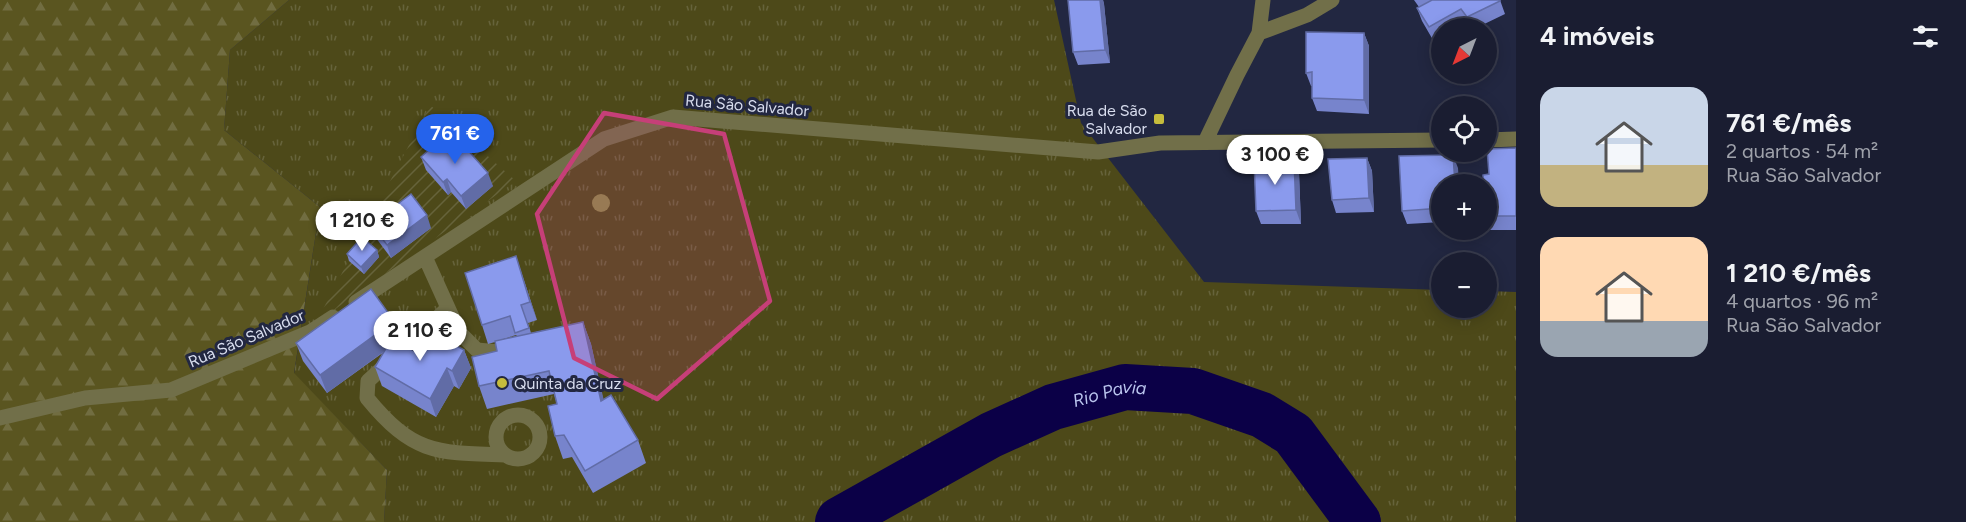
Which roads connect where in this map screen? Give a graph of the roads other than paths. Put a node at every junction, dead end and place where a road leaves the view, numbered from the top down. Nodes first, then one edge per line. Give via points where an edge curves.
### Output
1 (1263, 0) edge
2 (1332, 0) edge
3 (1259, 33) junction
4 (1516, 139) edge
5 (1431, 140) edge
6 (1497, 140) edge
7 (1205, 142) junction
8 (425, 257) junction
9 (448, 308) junction
10 (498, 351) edge
11 (0, 418) edge
12 (505, 455) dead end

1 - 3 street
2 - 3 street via 1307,15
3 - 7 street
4 - 6 street
5 - 7 street, Rua São Salvador
7 - 8 street, Rua São Salvador via 1160,142 1098,152 673,117 604,139
8 - 9 street
8 - 11 street, Rua São Salvador via 310,332 171,390 85,398
9 - 10 street via 459,332 477,350
9 - 12 street via 369,381 367,398 385,420 417,444 450,453

